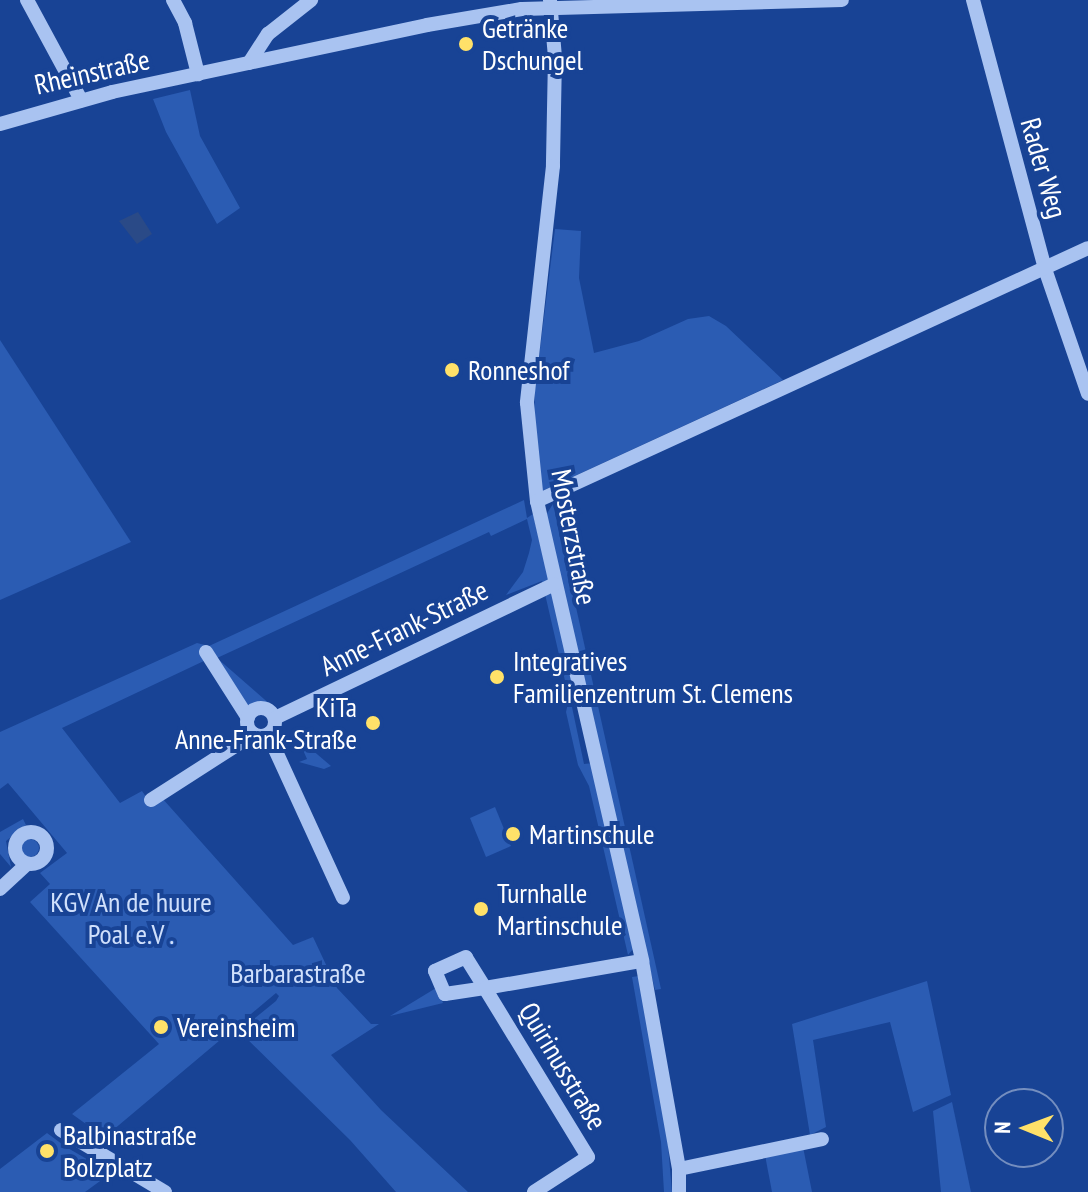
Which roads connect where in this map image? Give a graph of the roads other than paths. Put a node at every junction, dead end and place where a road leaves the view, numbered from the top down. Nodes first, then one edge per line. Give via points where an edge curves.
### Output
1 (27, 0) edge
2 (173, 0) edge
3 (311, 0) edge
4 (842, 0) edge
5 (973, 0) edge
6 (551, 4) edge
7 (249, 63) junction
8 (198, 74) junction
9 (81, 100) junction
10 (0, 124) edge
11 (1088, 248) edge
12 (1045, 269) junction
13 (1088, 394) edge
14 (537, 501) junction
15 (555, 584) junction
16 (206, 652) dead end
17 (248, 718) junction
18 (275, 718) junction
19 (261, 734) junction
20 (151, 800) dead end
21 (27, 864) dead end
22 (0, 889) edge
23 (343, 898) dead end
24 (642, 961) junction
25 (61, 1130) dead end
26 (822, 1139) dead end
27 (679, 1169) junction
28 (165, 1192) edge
29 (534, 1192) edge
30 (679, 1192) edge

1 - 9 street
2 - 8 street via 185,23
3 - 7 street via 268,34
4 - 6 street, Rheinstraße
5 - 12 street, Rader Weg
6 - 7 street, Rheinstraße
6 - 14 street, Mosterzstraße via 553,166 527,403
7 - 8 street, Rheinstraße
8 - 9 street, Rheinstraße
9 - 10 street, Rheinstraße
11 - 12 street
12 - 13 street, Rader Weg
12 - 14 street
14 - 15 street, Mosterzstraße
15 - 18 street, Anne-Frank-Straße
15 - 24 street, Mosterzstraße
16 - 17 street
17 - 18 street, Anne-Frank-Straße via 261,708
17 - 19 street via 248,727
18 - 19 street via 274,728
19 - 20 street
19 - 23 street
21 - 22 street
24 - 27 street, Mosterzstraße
24 - 29 street, Quirinusstraße via 485,988 588,1157
25 - 28 street
26 - 27 street
27 - 30 street, Mosterzstraße

